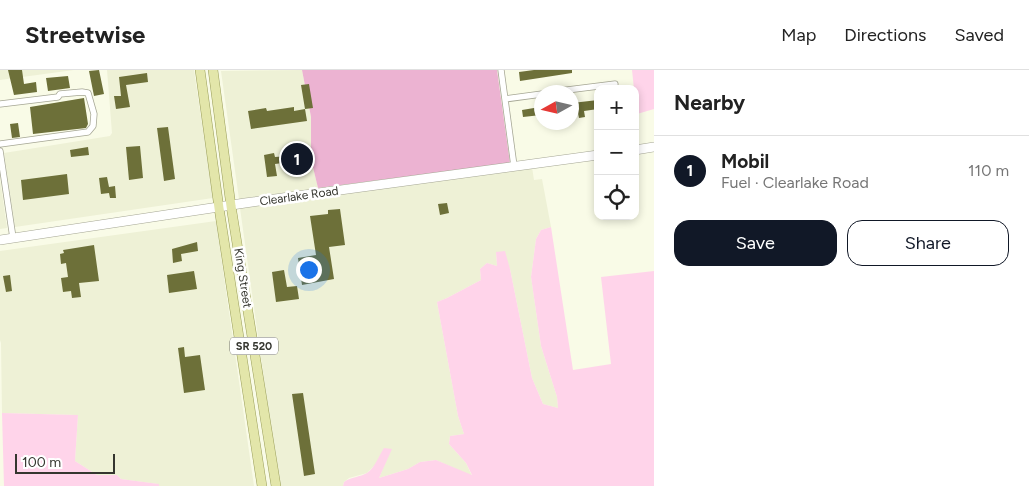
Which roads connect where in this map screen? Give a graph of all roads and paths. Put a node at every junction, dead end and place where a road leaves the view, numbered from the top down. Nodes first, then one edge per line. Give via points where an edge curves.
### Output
1 (200, 70) edge
2 (213, 70) edge
3 (501, 70) edge
4 (615, 84) dead end
5 (579, 88) edge
6 (534, 95) edge
7 (505, 99) junction
8 (0, 104) edge
9 (0, 144) edge
10 (654, 147) edge
11 (639, 149) edge
12 (0, 151) edge
13 (594, 156) edge
14 (514, 166) junction
15 (231, 206) junction
16 (218, 208) junction
17 (12, 238) junction
18 (0, 240) edge
19 (260, 391) junction
20 (247, 393) junction
21 (260, 472) junction
22 (262, 486) edge
23 (268, 486) edge
24 (276, 486) edge

1 - 16 main road, King Street / SR 520
2 - 15 main road, King Street / SR 520
3 - 7 street
4 - 5 street
6 - 7 street
7 - 14 street
8 - 9 street via 82,92 88,93 94,114 93,126 88,132
10 - 11 street
12 - 17 street
13 - 14 street, Clearlake Road
14 - 15 street, Clearlake Road
15 - 16 street, Clearlake Road
15 - 19 main road, King Street / SR 520
16 - 17 street, Clearlake Road
16 - 20 main road, King Street / SR 520
17 - 18 street, Clearlake Road
19 - 20 main road
19 - 24 main road, King Street / SR 520
20 - 21 main road, King Street / SR 520
21 - 22 main road, King Street / SR 520
21 - 23 main road

